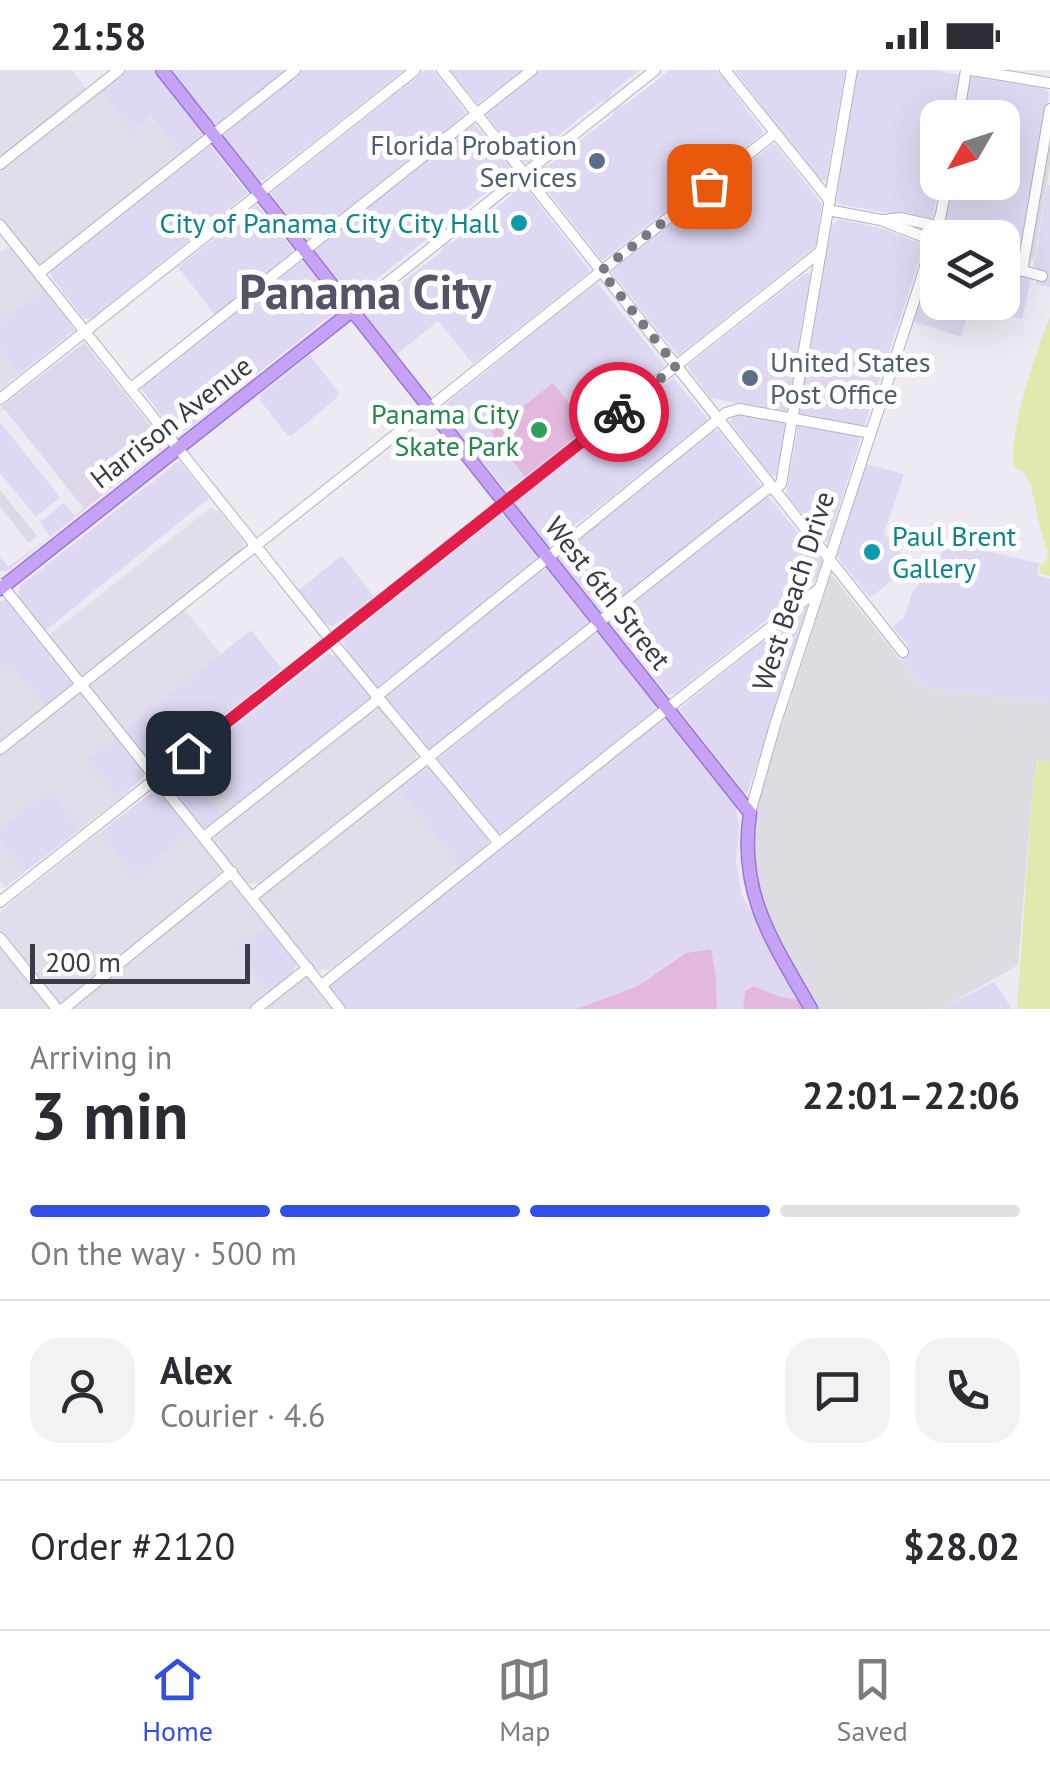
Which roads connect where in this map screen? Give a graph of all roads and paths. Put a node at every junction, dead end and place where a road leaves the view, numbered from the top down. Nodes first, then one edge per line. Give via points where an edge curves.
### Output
1 (120, 70) edge
2 (162, 70) edge
3 (294, 70) edge
4 (415, 70) edge
5 (442, 70) edge
6 (532, 70) edge
7 (655, 70) edge
8 (726, 70) edge
9 (852, 70) edge
10 (968, 70) edge
11 (1050, 83) edge
12 (962, 100) edge
13 (1050, 110) edge
14 (476, 114) junction
15 (775, 133) junction
16 (214, 135) junction
17 (0, 164) edge
18 (524, 174) junction
19 (260, 193) junction
20 (829, 205) junction
21 (881, 220) junction
22 (920, 222) edge
23 (0, 225) edge
24 (920, 240) edge
25 (6, 242) edge
26 (305, 250) junction
27 (821, 251) junction
28 (1022, 270) joint
29 (601, 271) junction
30 (39, 273) junction
31 (1042, 276) dead end
32 (920, 285) edge
33 (352, 310) junction
34 (86, 332) junction
35 (676, 366) junction
36 (130, 389) junction
37 (0, 399) edge
38 (429, 407) junction
39 (718, 419) junction
40 (792, 419) junction
41 (871, 434) junction
42 (178, 448) junction
43 (773, 488) junction
44 (504, 502) junction
45 (254, 545) junction
46 (548, 556) junction
47 (830, 560) junction
48 (1, 586) edge
49 (820, 589) junction
50 (600, 622) junction
51 (331, 640) junction
52 (903, 652) dead end
53 (81, 684) junction
54 (377, 696) junction
55 (667, 708) junction
56 (0, 749) edge
57 (428, 757) junction
58 (156, 778) junction
59 (750, 812) junction
60 (204, 838) junction
61 (498, 842) junction
62 (232, 872) junction
63 (252, 897) junction
64 (0, 902) edge
65 (0, 938) edge
66 (308, 968) junction
67 (322, 986) junction
68 (60, 1009) edge
69 (256, 1009) edge
70 (340, 1009) edge
71 (811, 1009) edge

1 - 17 street
2 - 16 main road, West 6th Street
3 - 16 street
4 - 19 street
5 - 14 street
6 - 14 street
7 - 18 street, Harrison Avenue
8 - 15 street
9 - 20 street
10 - 11 street
10 - 12 street
13 - 28 street
14 - 18 street
14 - 26 street
15 - 20 street
15 - 29 street
16 - 19 main road, West 6th Street
16 - 30 street
18 - 29 street
18 - 33 street, Harrison Avenue
19 - 26 main road, West 6th Street
19 - 34 street
20 - 21 street
20 - 27 street
21 - 22 street
21 - 24 street
23 - 25 street
25 - 30 street
26 - 33 main road, West 6th Street
26 - 36 street
27 - 35 street
27 - 40 street
28 - 31 street
29 - 35 street
29 - 38 street
30 - 34 street
32 - 41 street, West Beach Drive
33 - 38 main road, West 6th Street
33 - 42 main road, Harrison Avenue
34 - 36 street
34 - 37 street
35 - 39 street
35 - 44 street
36 - 42 street
38 - 44 main road, West 6th Street
38 - 45 street
39 - 40 street via 736,409
39 - 43 street
39 - 46 street
40 - 41 street
40 - 43 street via 781,484
41 - 47 street, West Beach Drive
42 - 45 street
42 - 48 main road, Harrison Avenue
43 - 47 street
43 - 50 street
44 - 46 main road, West 6th Street
44 - 51 street
45 - 51 street
45 - 53 street
46 - 50 main road, West 6th Street
46 - 54 street
47 - 49 street, West Beach Drive
47 - 52 street
48 - 53 street
49 - 55 street
49 - 59 street, West Beach Drive
50 - 55 main road, West 6th Street
50 - 57 street
51 - 54 street
51 - 58 street
53 - 56 street
53 - 58 street
54 - 57 street
54 - 60 street
55 - 59 main road, West 6th Street
55 - 61 street
57 - 61 street
57 - 63 street
58 - 60 street
58 - 64 street
59 - 71 main road, West Beach Drive via 747,858 754,899
60 - 62 street
61 - 67 street
62 - 63 street
62 - 68 street
63 - 66 street
65 - 68 street
66 - 67 street
66 - 69 street
67 - 70 street

